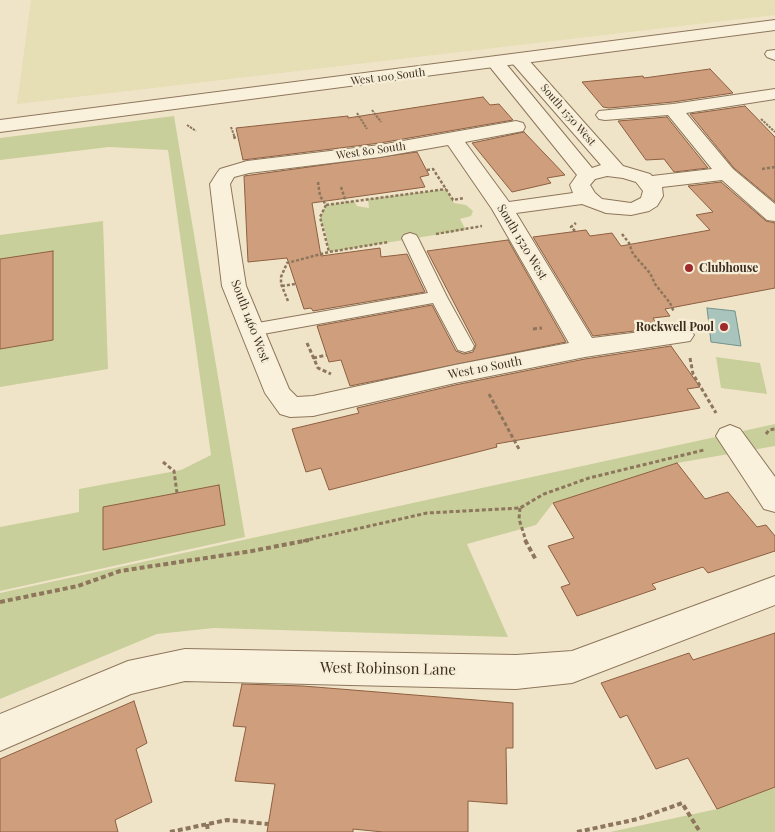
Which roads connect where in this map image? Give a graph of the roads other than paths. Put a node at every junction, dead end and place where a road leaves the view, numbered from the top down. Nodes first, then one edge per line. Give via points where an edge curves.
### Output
1 (775, 25) edge
2 (519, 60) junction
3 (496, 63) junction
4 (775, 94) edge
5 (673, 109) junction
6 (605, 115) dead end
7 (0, 126) edge
8 (516, 127) dead end
9 (454, 139) junction
10 (617, 171) junction
11 (227, 173) joint
12 (726, 173) junction
13 (588, 175) junction
14 (649, 183) junction
15 (586, 197) junction
16 (503, 209) junction
17 (775, 215) edge
18 (410, 238) road end
19 (438, 297) junction
20 (252, 330) junction
21 (681, 335) dead end
22 (465, 346) dead end
23 (585, 348) junction
24 (290, 406) joint
25 (732, 439) road end
26 (775, 500) edge
27 (775, 590) edge
28 (0, 733) edge

1 - 2 street, West 100 South
2 - 3 street, West 100 South
2 - 10 street, South 1550 West
3 - 7 street, West 100 South
3 - 13 street, South 1550 West
4 - 5 street
5 - 6 street
5 - 12 street
8 - 9 street, West 80 South
9 - 11 street, West 80 South via 247,167
9 - 16 street, South 1520 West
10 - 13 street
10 - 14 street via 635,175
11 - 20 street, South 1460 West via 220,184 234,286
12 - 14 street
12 - 17 street
13 - 15 street via 580,185
14 - 15 street via 654,196 642,207 606,207
15 - 16 street
16 - 23 street, South 1520 West
18 - 19 lane
19 - 20 lane
19 - 22 lane
20 - 24 street, South 1460 West via 278,393
21 - 23 street, West 10 South
23 - 24 street, West 10 South via 350,399 313,406
25 - 26 street
27 - 28 street, West Robinson Lane via 572,667 516,672 185,665 128,678

